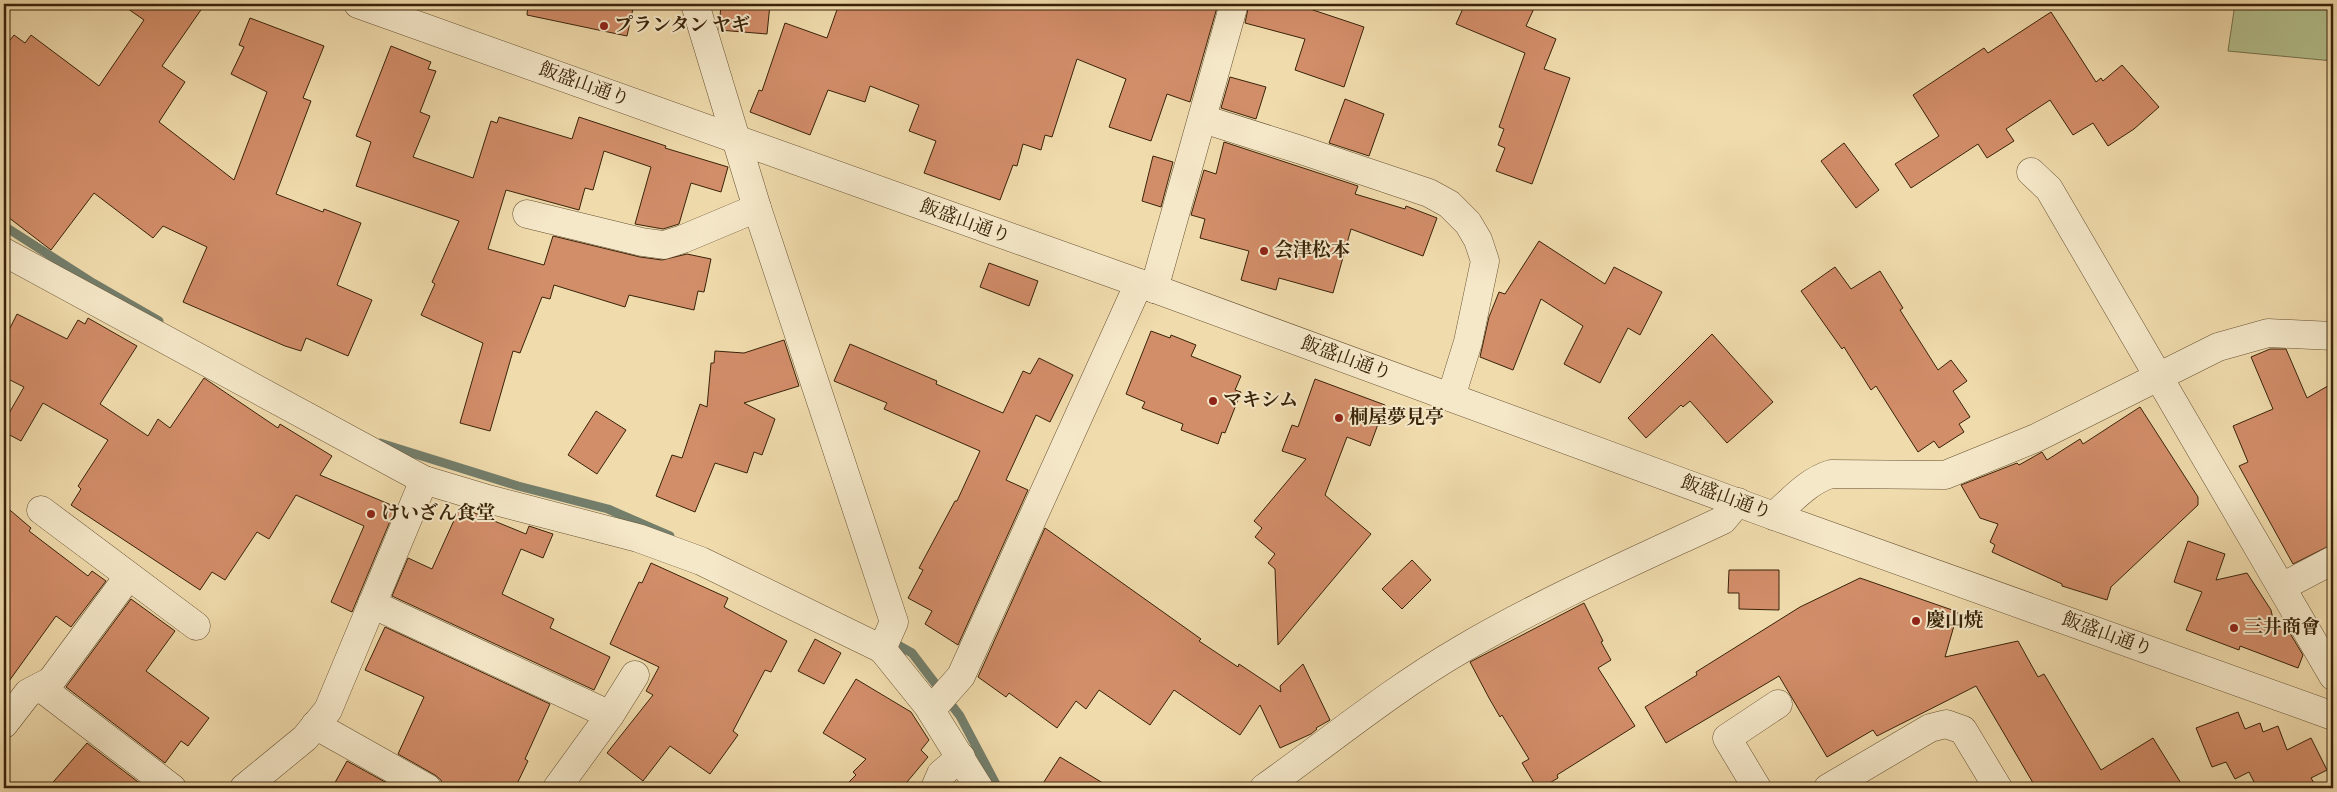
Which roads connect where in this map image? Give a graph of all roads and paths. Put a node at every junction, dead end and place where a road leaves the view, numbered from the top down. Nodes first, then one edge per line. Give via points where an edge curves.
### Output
1 (358, 4) edge
2 (695, 4) edge
3 (1234, 4) edge
4 (399, 11) edge
5 (1203, 119) junction
6 (736, 140) junction
7 (2031, 172) dead end
8 (757, 208) junction
9 (527, 214) dead end
10 (4, 252) edge
11 (1147, 286) junction
12 (2333, 336) edge
13 (2160, 376) junction
14 (1451, 397) junction
15 (424, 480) junction
16 (1738, 502) junction
17 (42, 510) dead end
18 (1774, 516) junction
19 (2333, 560) edge
20 (128, 577) junction
21 (2282, 587) junction
22 (372, 604) junction
23 (196, 626) dead end
24 (882, 648) junction
25 (635, 675) dead end
26 (2333, 676) edge
27 (40, 687) junction
28 (1778, 704) dead end
29 (931, 710) junction
30 (610, 715) junction
31 (2333, 716) edge
32 (4, 724) edge
33 (315, 725) junction
34 (961, 757) junction
35 (172, 788) edge
36 (244, 788) edge
37 (427, 788) edge
38 (557, 788) edge
39 (935, 788) edge
40 (979, 788) edge
41 (1264, 788) edge
42 (1757, 788) edge
43 (1828, 788) edge
44 (1998, 788) edge

1 - 4 street, 飯盛山通り
2 - 6 street
3 - 5 street
4 - 6 street, 飯盛山通り
5 - 11 street
5 - 14 street via 1429,193 1449,204 1468,223 1485,261 1468,342
6 - 8 street
6 - 11 street, 飯盛山通り
7 - 13 street via 2049,189
8 - 9 street via 664,245
8 - 24 street via 894,622
10 - 15 street
11 - 14 street, 飯盛山通り
11 - 29 street via 961,676
12 - 13 street via 2268,333 2218,347
13 - 18 street via 2036,438 1945,475 1831,474 1817,478
13 - 21 street
14 - 16 street, 飯盛山通り
15 - 22 street
15 - 24 street via 638,538 701,561
16 - 18 street, 飯盛山通り
16 - 41 street via 1723,520 1532,611 1461,649
17 - 20 street
18 - 31 street, 飯盛山通り
19 - 21 street
20 - 23 street
20 - 27 street via 51,681
21 - 26 street
22 - 30 street
22 - 33 street via 328,710
24 - 29 street
25 - 30 street
27 - 32 street via 28,693
27 - 35 street
28 - 42 street via 1727,738
29 - 34 street
30 - 38 street
33 - 36 street via 305,738
33 - 37 street
34 - 39 street via 941,774
34 - 40 street
43 - 44 street via 1930,728 1946,724 1963,730

